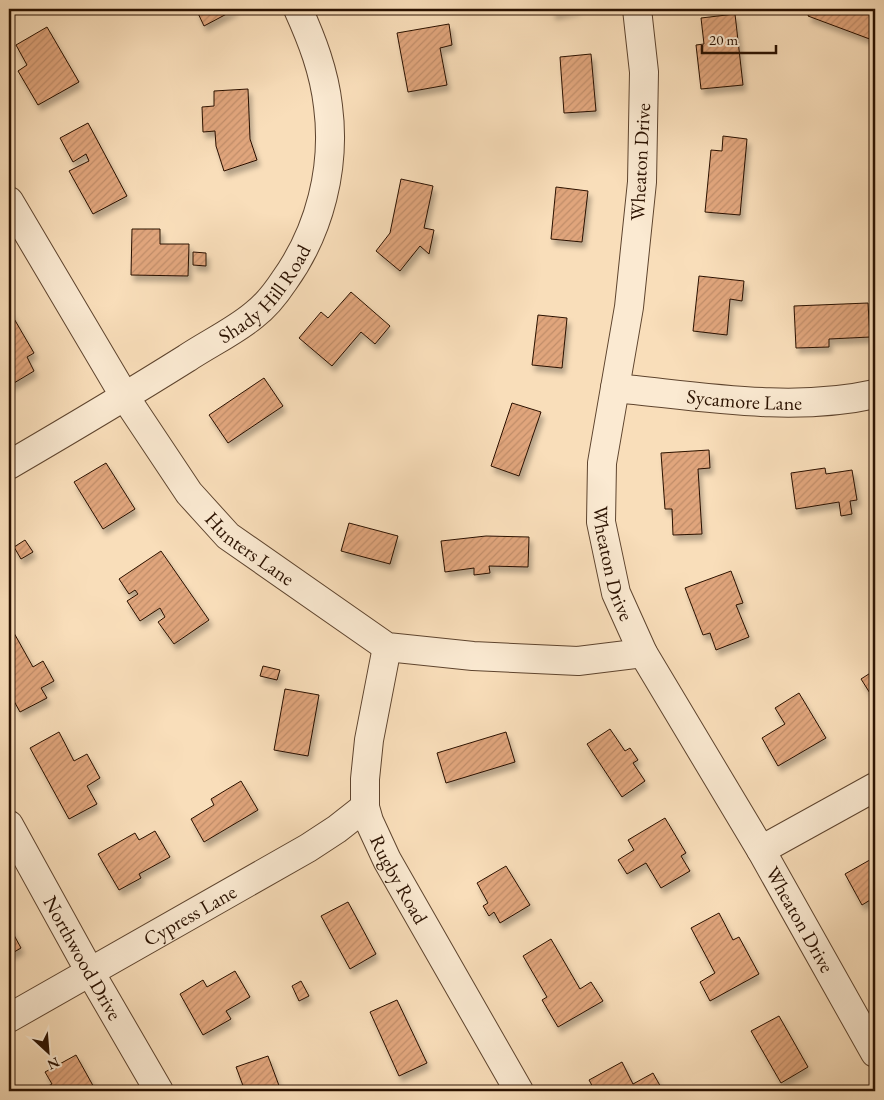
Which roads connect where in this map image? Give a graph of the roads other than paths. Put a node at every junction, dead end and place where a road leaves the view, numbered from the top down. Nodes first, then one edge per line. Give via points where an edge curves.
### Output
1 (298, 9) edge
2 (636, 9) edge
3 (9, 201) edge
4 (615, 388) junction
5 (875, 394) edge
6 (125, 397) junction
7 (9, 465) edge
8 (387, 647) junction
9 (643, 653) junction
10 (875, 787) edge
11 (365, 807) junction
12 (9, 825) edge
13 (761, 850) junction
14 (90, 972) junction
15 (9, 1018) edge
16 (875, 1053) edge
17 (159, 1091) edge
18 (519, 1091) edge

1 - 6 street, Shady Hill Road via 316,49 328,104 330,133 325,189 307,244 275,294 254,315
2 - 4 street, Wheaton Drive via 644,72 642,182
3 - 6 street, Hunters Lane
4 - 5 street, Sycamore Lane via 790,403 835,401
4 - 9 street, Wheaton Drive via 602,463 601,522 616,593
6 - 7 street, Shady Hill Road
6 - 8 street, Hunters Lane via 189,493 228,536
8 - 9 street, Hunters Lane via 473,656 578,661
8 - 11 street, Rugby Road via 369,740
9 - 13 street, Wheaton Drive
10 - 13 street
11 - 14 street, Cypress Lane via 308,848
11 - 18 street, Rugby Road via 387,860
12 - 14 street, Northwood Drive
13 - 16 street, Wheaton Drive
14 - 15 street, Cypress Lane
14 - 17 street, Northwood Drive

